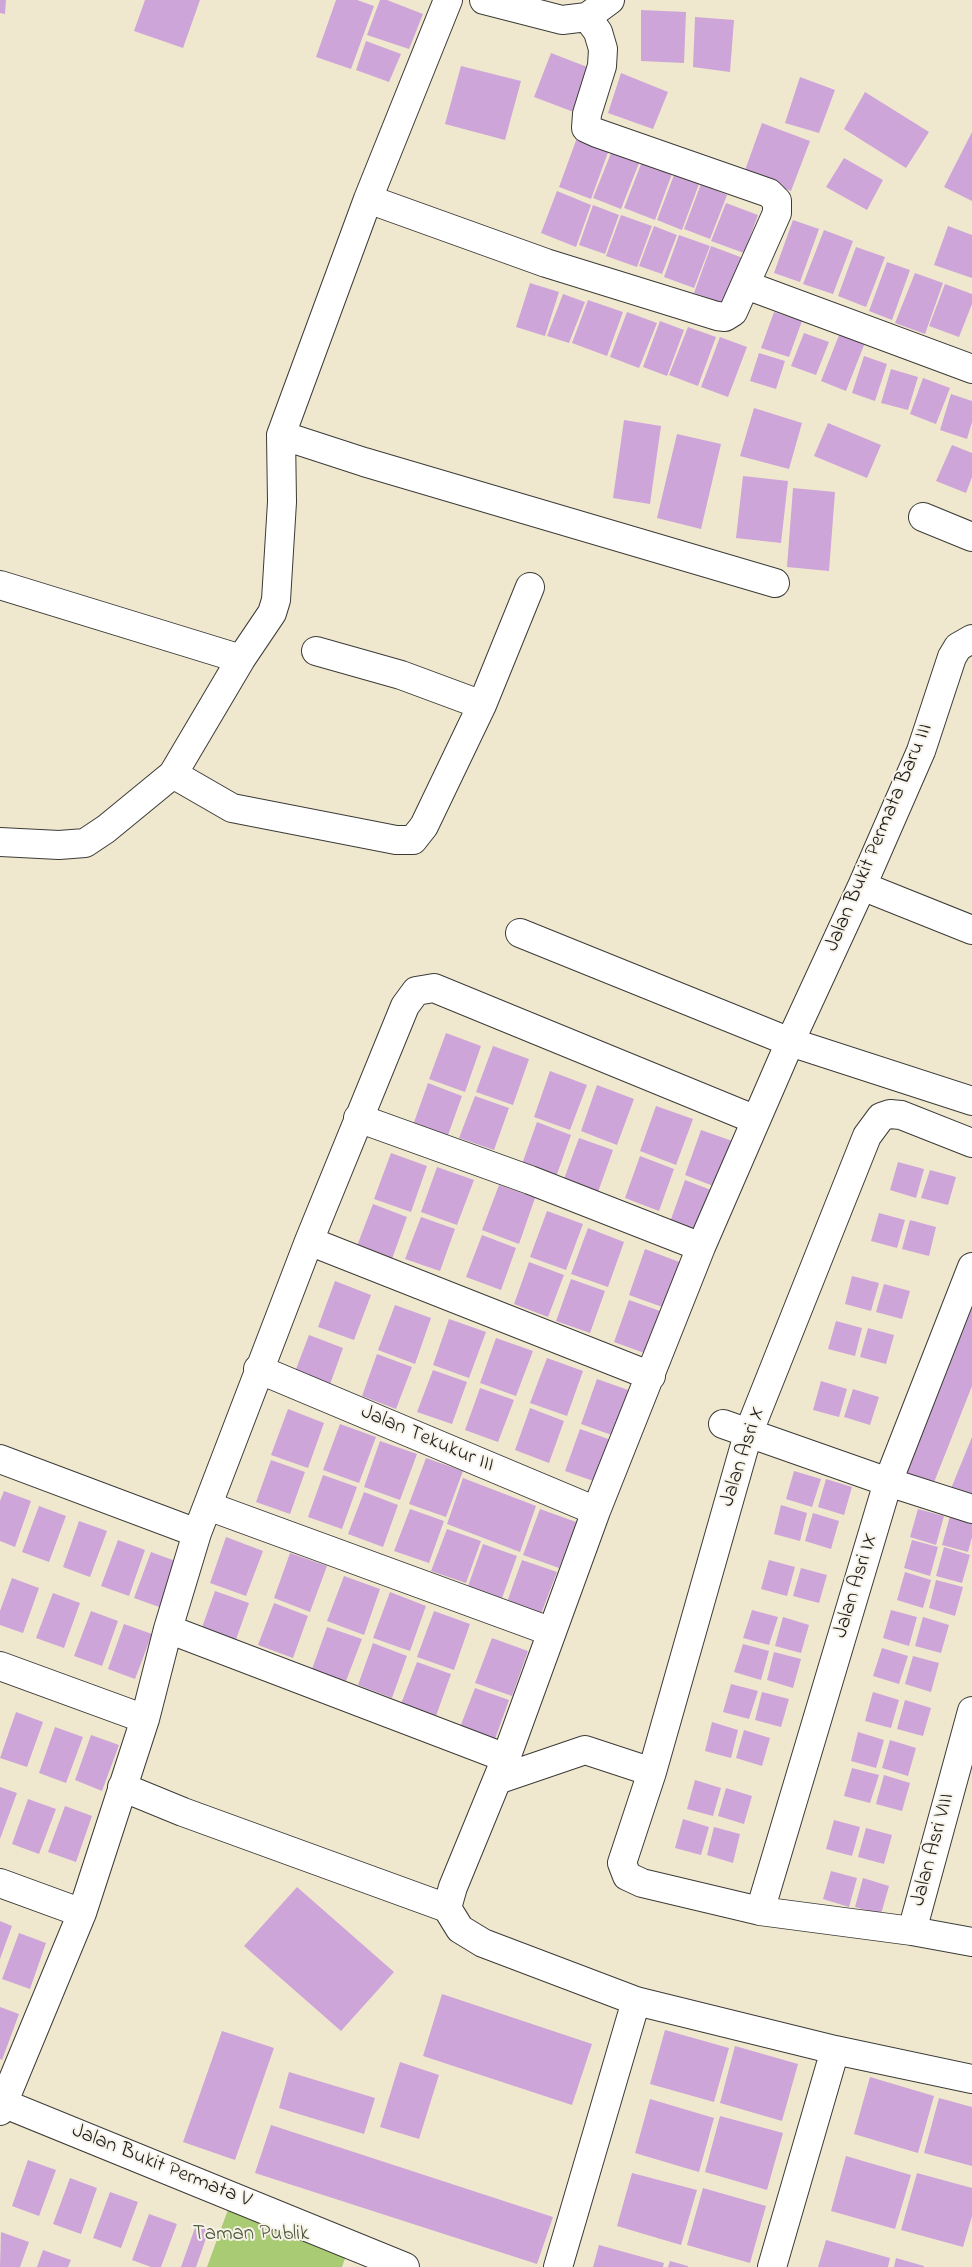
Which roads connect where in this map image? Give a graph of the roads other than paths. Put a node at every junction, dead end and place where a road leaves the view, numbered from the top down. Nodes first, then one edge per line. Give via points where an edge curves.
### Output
1 (448, 0) edge
2 (484, 0) edge
3 (610, 0) edge
4 (587, 17) junction
5 (368, 199) junction
6 (746, 286) junction
7 (972, 369) edge
8 (281, 435) junction
9 (923, 517) dead end
10 (972, 536) edge
11 (776, 583) dead end
12 (0, 585) edge
13 (530, 587) dead end
14 (972, 639) edge
15 (316, 651) dead end
16 (241, 659) junction
17 (482, 705) junction
18 (172, 774) junction
19 (0, 842) edge
20 (862, 886) junction
21 (972, 930) edge
22 (520, 932) dead end
23 (790, 1042) junction
24 (972, 1101) edge
25 (358, 1118) junction
26 (756, 1120) junction
27 (972, 1143) edge
28 (309, 1241) junction
29 (701, 1247) junction
30 (972, 1268) edge
31 (258, 1369) junction
32 (651, 1376) junction
33 (723, 1424) dead end
34 (748, 1434) junction
35 (0, 1458) edge
36 (888, 1482) junction
37 (208, 1506) junction
38 (972, 1509) edge
39 (596, 1511) junction
40 (197, 1533) junction
41 (168, 1629) junction
42 (552, 1632) junction
43 (0, 1666) edge
44 (972, 1711) edge
45 (145, 1719) junction
46 (501, 1769) junction
47 (652, 1772) junction
48 (122, 1787) junction
49 (0, 1883) edge
50 (447, 1908) junction
51 (760, 1911) junction
52 (82, 1913) junction
53 (912, 1932) junction
54 (972, 1942) edge
55 (636, 2000) junction
56 (835, 2050) junction
57 (972, 2079) edge
58 (1, 2105) edge
59 (405, 2267) edge
60 (558, 2267) edge
61 (772, 2267) edge

1 - 5 street
2 - 4 street via 562,20
3 - 4 street
4 - 6 street via 598,32 603,49 602,66 587,114 586,128 769,194 777,202 777,213
5 - 6 street via 546,263 717,316 733,312
5 - 8 street
6 - 7 street
8 - 11 street
8 - 16 street via 282,502 276,600 272,613
9 - 10 street
12 - 16 street
13 - 17 street
14 - 20 street, Jalan Bukit Permata Baru III via 958,647 952,657 921,751
15 - 17 street via 401,675
16 - 18 street
17 - 18 street via 424,826 413,840 396,840 232,808
18 - 19 street via 106,830 85,843
20 - 21 street
20 - 23 street, Jalan Bukit Permata Baru III
22 - 23 street
23 - 24 street
23 - 26 street, Jalan Bukit Permata Baru III
25 - 26 street via 405,1006 416,991 434,988
25 - 28 street
25 - 29 street via 530,1180
26 - 29 street, Jalan Bukit Permata Baru III
27 - 34 street, Jalan Asri X via 901,1115 890,1114 874,1124 860,1150
28 - 31 street
28 - 32 street
29 - 32 street, Jalan Bukit Permata Baru III
30 - 36 street, Jalan Asri IX
31 - 37 street
31 - 39 street, Jalan Tekukur III
32 - 39 street, Jalan Bukit Permata Baru III
33 - 34 street
34 - 36 street
34 - 47 street, Jalan Asri X
35 - 40 street
36 - 38 street
36 - 51 street, Jalan Asri IX
37 - 40 street
37 - 42 street
39 - 42 street, Jalan Bukit Permata Baru III
40 - 41 street
41 - 45 street
41 - 46 street
42 - 46 street, Jalan Bukit Permata Baru III
43 - 45 street
44 - 53 street, Jalan Asri VIII
45 - 48 street
46 - 47 street via 585,1750
46 - 50 street, Jalan Bukit Permata Baru III
47 - 51 street, Jalan Asri X via 622,1863 627,1876 642,1883
48 - 50 street
48 - 52 street
49 - 52 street
50 - 55 street via 460,1930 483,1943
51 - 53 street
52 - 58 street
53 - 54 street
55 - 56 street
55 - 60 street
56 - 57 street
56 - 61 street
58 - 59 street, Jalan Bukit Permata V

